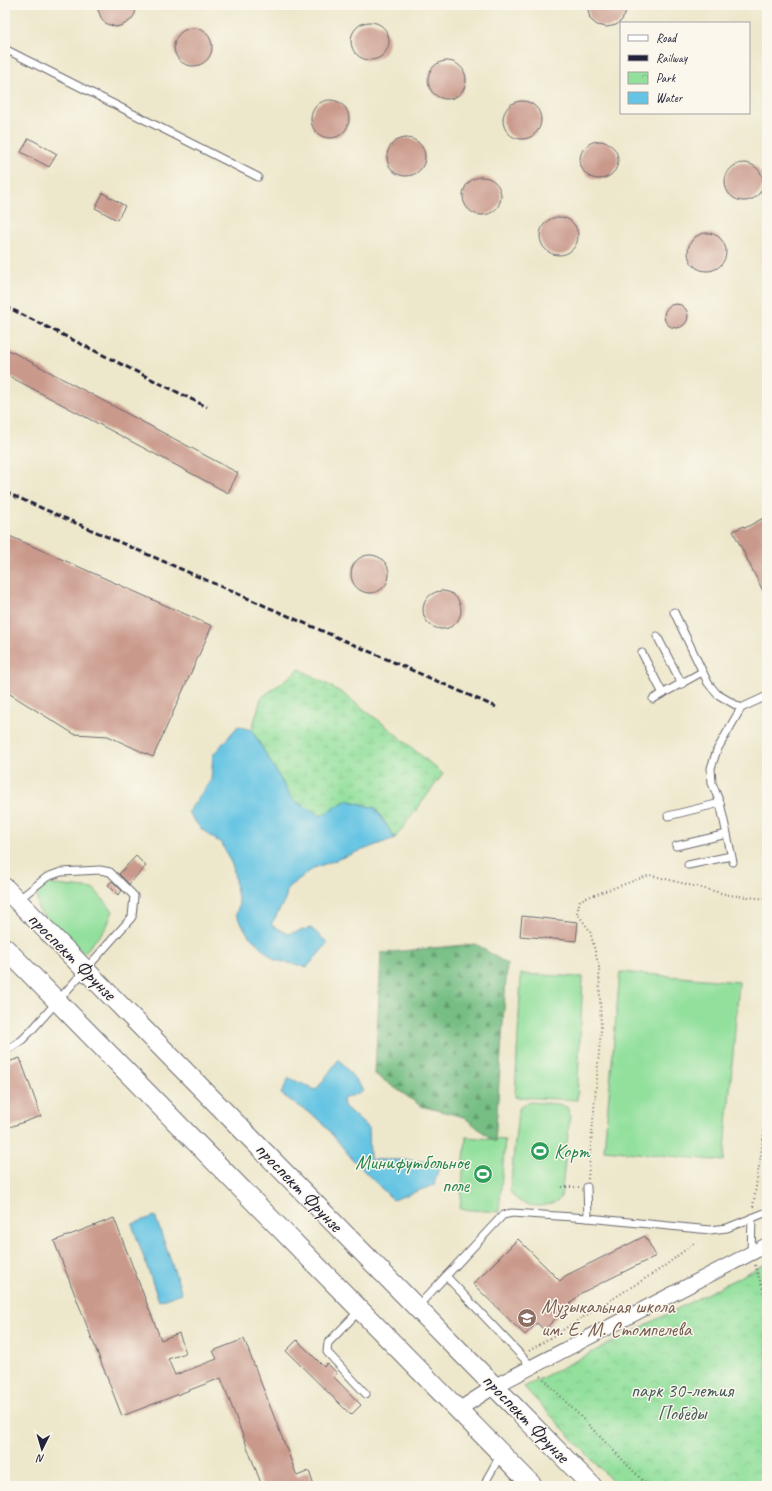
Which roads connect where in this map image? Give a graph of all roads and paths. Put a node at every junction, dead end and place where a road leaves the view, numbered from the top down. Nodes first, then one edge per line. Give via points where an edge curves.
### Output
1 (5, 50) edge
2 (258, 177) dead end
3 (674, 612) dead end
4 (657, 636) dead end
5 (642, 654) dead end
6 (702, 672) junction
7 (682, 684) junction
8 (663, 694) junction
9 (767, 696) edge
10 (653, 700) dead end
11 (741, 708) junction
12 (720, 803) junction
13 (668, 816) dead end
14 (727, 834) junction
15 (676, 846) dead end
16 (688, 865) dead end
17 (11, 894) edge
18 (767, 899) edge
19 (5, 948) edge
20 (86, 970) junction
21 (57, 1002) junction
22 (5, 1051) edge
23 (767, 1112) edge
24 (562, 1187) dead end
25 (587, 1187) junction
26 (767, 1212) edge
27 (588, 1218) junction
28 (752, 1218) junction
29 (710, 1230) junction
30 (767, 1245) edge
31 (751, 1253) junction
32 (446, 1276) junction
33 (767, 1303) edge
34 (417, 1307) junction
35 (360, 1310) junction
36 (521, 1356) junction
37 (532, 1367) junction
38 (495, 1386) junction
39 (366, 1394) dead end
40 (458, 1410) junction
41 (501, 1454) junction
42 (485, 1486) edge
43 (532, 1486) edge
44 (592, 1486) edge
45 (648, 1486) edge

1 - 2 lane
3 - 6 lane
4 - 7 lane
5 - 8 lane
6 - 7 lane
6 - 11 lane via 717,694
7 - 8 lane
8 - 10 lane
9 - 11 lane
11 - 12 lane via 717,750 711,768 712,783
12 - 13 lane
12 - 14 lane
14 - 15 lane
14 - 16 lane via 732,859
17 - 20 main road, проспект Фрунзе
17 - 20 lane via 61,872 100,870 110,872 134,896 132,917
18 - 25 path via 729,895 650,875 580,900 577,913 590,931 599,967 601,1030
19 - 21 main road, проспект Фрунзе
20 - 21 lane
20 - 34 main road, проспект Фрунзе
21 - 22 lane via 22,1040
21 - 35 main road, проспект Фрунзе
23 - 28 path
24 - 25 path
25 - 27 lane
26 - 28 lane
27 - 29 lane
27 - 32 lane via 512,1213 503,1215
28 - 29 lane via 726,1228
28 - 31 lane
29 - 36 path via 662,1268
30 - 31 street
31 - 33 path
31 - 37 street
32 - 34 lane
32 - 36 lane
34 - 38 main road, проспект Фрунзе
35 - 39 lane via 328,1343 327,1352
35 - 40 main road, проспект Фрунзе
36 - 37 lane
37 - 38 street
37 - 45 path
38 - 40 street
38 - 44 main road, проспект Фрунзе
40 - 41 main road, проспект Фрунзе
41 - 42 lane
41 - 43 main road, проспект Фрунзе

